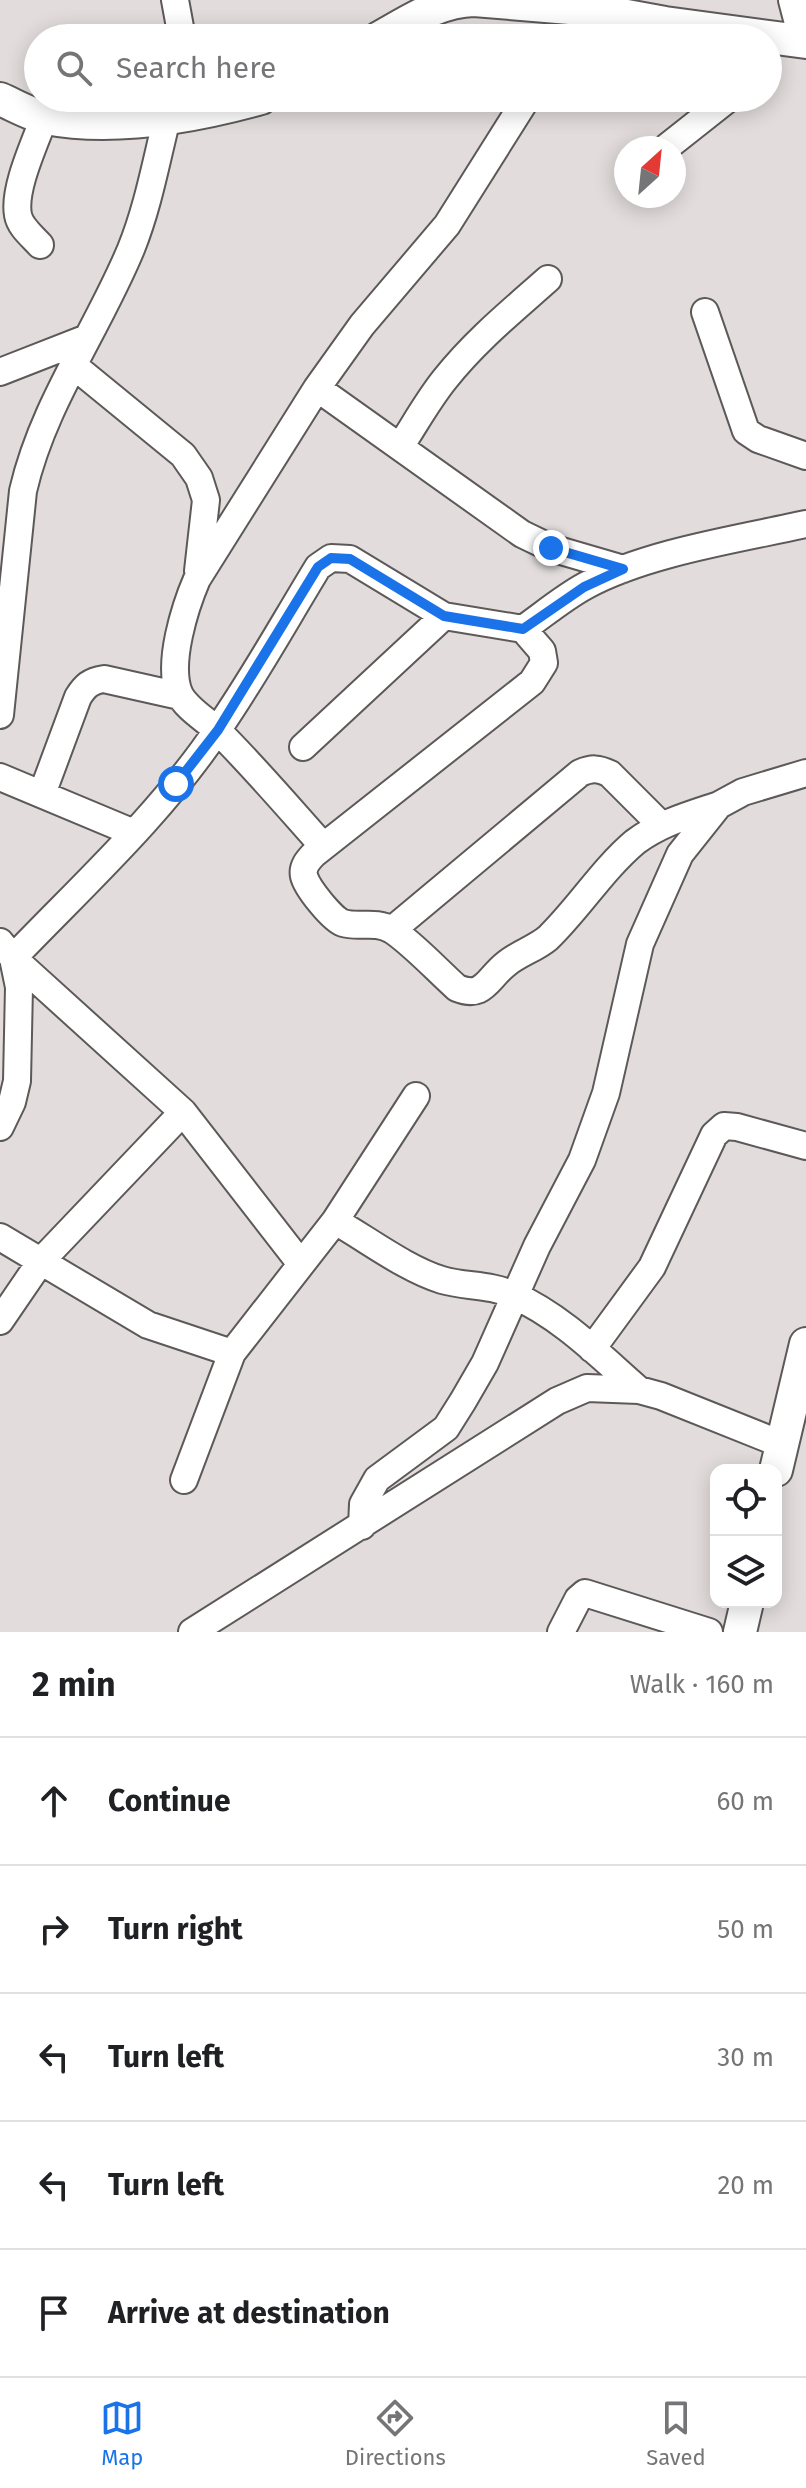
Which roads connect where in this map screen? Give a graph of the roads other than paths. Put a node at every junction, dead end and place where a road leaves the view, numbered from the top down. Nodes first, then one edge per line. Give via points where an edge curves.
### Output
1 (175, 0) edge
2 (795, 0) edge
3 (665, 23) junction
4 (179, 24) edge
5 (404, 24) edge
6 (662, 24) edge
7 (671, 24) edge
8 (790, 43) edge
9 (0, 99) edge
10 (24, 109) edge
11 (30, 112) edge
12 (171, 112) edge
13 (184, 112) edge
14 (518, 112) edge
15 (711, 112) edge
16 (44, 118) junction
17 (681, 136) edge
18 (40, 245) dead end
19 (548, 279) dead end
20 (705, 312) dead end
21 (87, 338) junction
22 (73, 365) junction
23 (0, 372) edge
24 (317, 388) junction
25 (400, 447) junction
26 (806, 456) edge
27 (806, 524) edge
28 (623, 569) junction
29 (197, 579) junction
30 (444, 616) junction
31 (523, 629) junction
32 (5, 630) edge
33 (180, 696) junction
34 (0, 715) edge
35 (218, 730) junction
36 (303, 747) dead end
37 (806, 773) edge
38 (0, 777) edge
39 (42, 794) junction
40 (719, 805) junction
41 (661, 825) junction
42 (134, 833) junction
43 (323, 846) junction
44 (392, 930) junction
45 (6, 950) edge
46 (416, 1096) dead end
47 (183, 1112) junction
48 (0, 1127) edge
49 (806, 1146) edge
50 (335, 1221) junction
51 (0, 1237) edge
52 (41, 1261) junction
53 (301, 1264) junction
54 (514, 1295) junction
55 (0, 1321) edge
56 (592, 1349) junction
57 (232, 1353) junction
58 (804, 1364) edge
59 (639, 1390) junction
60 (779, 1457) edge
61 (184, 1480) dead end
62 (362, 1526) junction
63 (746, 1608) edge
64 (192, 1632) edge
65 (561, 1632) edge
66 (709, 1632) edge
67 (740, 1632) edge

1 - 4 street
2 - 8 street
3 - 5 street via 594,10 455,1
3 - 6 street
3 - 7 street
9 - 10 street
11 - 16 street
12 - 16 street via 102,122
13 - 21 street via 131,249
14 - 24 street via 447,225 362,325
15 - 17 street
16 - 18 street via 17,197 22,226
19 - 25 street via 466,355
20 - 26 street via 746,431
21 - 22 street
21 - 23 street
22 - 29 street via 183,455 199,478 206,500
22 - 32 street via 30,461
24 - 25 street
24 - 29 street
25 - 28 street via 522,534
27 - 28 street
28 - 31 street via 584,587
29 - 33 street via 179,640
30 - 31 street
30 - 35 street via 350,559 331,558 318,567
30 - 36 street
31 - 43 street via 542,651 544,663 532,682
32 - 34 street
33 - 35 street
33 - 39 street via 104,679 85,686
35 - 42 street
35 - 43 street
37 - 40 street
38 - 39 street
39 - 42 street
40 - 41 street
40 - 54 street via 680,854 640,944 602,1107 582,1160
41 - 44 street via 610,774 591,768
41 - 44 street via 617,859 546,939 505,964 480,990 468,993 457,988
42 - 45 street
43 - 44 street via 303,874 331,915 339,922
45 - 47 street
45 - 48 street via 19,987 17,1081
46 - 50 street
47 - 52 street
47 - 53 street
49 - 56 street via 737,1127 724,1126 714,1135 652,1267
50 - 53 street
50 - 54 street via 441,1279
51 - 52 street
52 - 55 street
52 - 57 street via 148,1325
53 - 57 street
54 - 56 street
54 - 62 street via 485,1363 446,1428 377,1479 363,1504
56 - 59 street
57 - 61 street
58 - 60 street
59 - 60 street via 661,1396
59 - 62 street via 587,1388 557,1401
62 - 64 street
63 - 67 street
65 - 66 street via 585,1593

